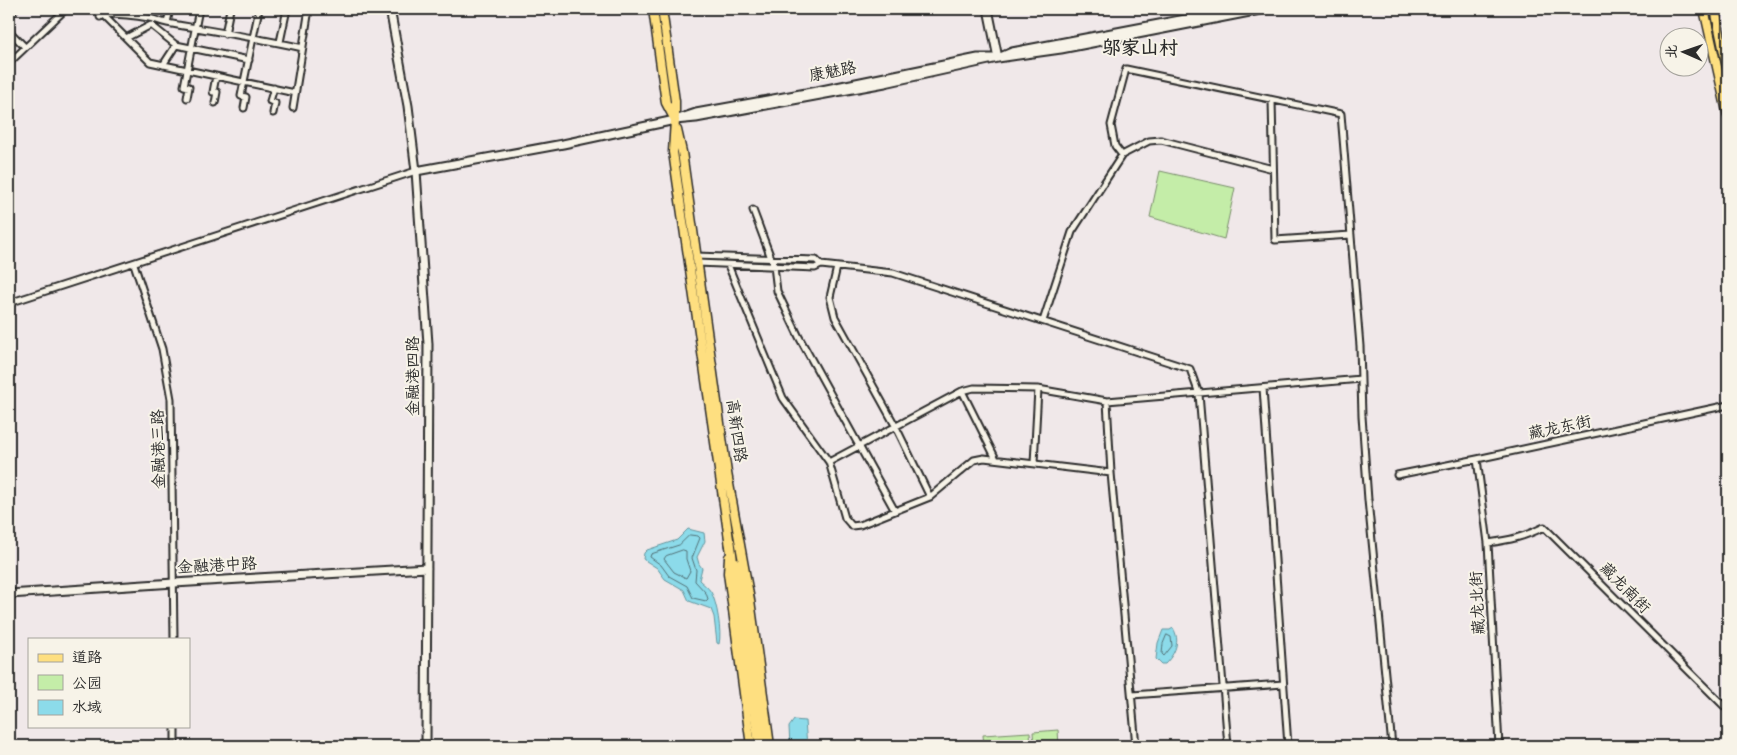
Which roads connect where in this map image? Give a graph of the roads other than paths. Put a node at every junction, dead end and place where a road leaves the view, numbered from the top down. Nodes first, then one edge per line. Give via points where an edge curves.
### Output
1 (15, 9) edge
2 (66, 9) edge
3 (97, 9) edge
4 (108, 9) edge
5 (170, 9) edge
6 (199, 9) edge
7 (230, 9) edge
8 (259, 9) edge
9 (287, 9) edge
10 (309, 9) edge
11 (390, 9) edge
12 (653, 9) edge
13 (662, 9) edge
14 (988, 9) edge
15 (1238, 9) edge
16 (1265, 9) edge
17 (1704, 9) edge
18 (1715, 9) edge
19 (9, 15) edge
20 (101, 15) junction
21 (167, 23) junction
22 (195, 28) junction
23 (9, 31) edge
24 (225, 34) junction
25 (126, 38) junction
26 (253, 39) junction
27 (280, 42) junction
28 (176, 46) junction
29 (25, 47) junction
30 (191, 48) junction
31 (303, 48) junction
32 (9, 54) edge
33 (998, 58) junction
34 (249, 60) junction
35 (11, 61) edge
36 (160, 64) junction
37 (186, 70) junction
38 (158, 72) dead end
39 (1728, 72) edge
40 (216, 76) junction
41 (244, 82) junction
42 (274, 88) junction
43 (295, 93) junction
44 (187, 98) dead end
45 (1272, 100) junction
46 (215, 103) dead end
47 (244, 108) dead end
48 (293, 108) dead end
49 (273, 112) dead end
50 (1728, 116) edge
51 (675, 120) junction
52 (1122, 155) junction
53 (1274, 169) junction
54 (416, 171) junction
55 (753, 210) dead end
56 (1351, 235) junction
57 (771, 259) junction
58 (697, 260) junction
59 (134, 264) junction
60 (728, 265) junction
61 (822, 265) junction
62 (774, 266) junction
63 (837, 267) junction
64 (9, 303) edge
65 (1043, 321) junction
66 (1360, 379) junction
67 (1263, 388) junction
68 (1038, 389) junction
69 (962, 391) junction
70 (1199, 394) junction
71 (1107, 401) junction
72 (1728, 405) edge
73 (896, 427) junction
74 (860, 446) junction
75 (996, 459) junction
76 (1477, 460) junction
77 (829, 462) junction
78 (1034, 463) junction
79 (1111, 473) junction
80 (1396, 475) dead end
81 (930, 497) junction
82 (895, 511) junction
83 (730, 542) junction
84 (1488, 543) junction
85 (427, 568) junction
86 (174, 583) junction
87 (9, 594) edge
88 (174, 638) edge
89 (1283, 684) junction
90 (1222, 689) junction
91 (1132, 694) junction
92 (1728, 710) edge
93 (175, 728) edge
94 (751, 744) edge
95 (175, 746) edge
96 (426, 746) edge
97 (760, 746) edge
98 (765, 746) edge
99 (770, 746) edge
100 (1136, 746) edge
101 (1228, 746) edge
102 (1288, 746) edge
103 (1392, 746) edge
104 (1499, 746) edge

1 - 19 street
2 - 29 street
3 - 20 street
4 - 20 street
5 - 21 street
6 - 22 street
7 - 24 street
8 - 26 street
9 - 27 street
10 - 31 street
11 - 54 street, 金融港四路
12 - 51 main road, 高新四路 via 666,103
13 - 51 main road, 高新四路
14 - 33 street
15 - 33 street, 康魅路 via 1012,52
16 - 33 street, 康魅路 via 1061,49
17 - 50 main road
18 - 39 main road
20 - 21 street via 133,15
20 - 25 street
21 - 22 street
22 - 24 street
22 - 30 street
23 - 29 street
24 - 26 street
25 - 28 street via 151,25
25 - 36 street via 150,62
26 - 27 street
26 - 34 street
27 - 31 street
28 - 30 street
28 - 36 street
29 - 35 street
30 - 34 street
30 - 37 street
31 - 43 street
32 - 35 street
33 - 51 street, 康魅路 via 978,58 696,113
34 - 41 street
36 - 37 street
36 - 38 street
37 - 40 street
37 - 44 street via 184,86 189,87
40 - 41 street
40 - 46 street
41 - 42 street
41 - 47 street via 241,96 246,97
42 - 43 street
42 - 49 street via 270,101 275,103
43 - 48 street
45 - 52 street via 1126,69 1111,125 1115,146
45 - 53 street
45 - 56 street via 1341,114
51 - 54 street, 康魅路
51 - 58 main road, 高新四路
51 - 83 main road, 高新四路 via 673,152
52 - 53 street via 1149,140 1160,140
52 - 65 street via 1072,232
53 - 56 street via 1275,240
54 - 59 street
54 - 85 street, 金融港四路 via 428,344
55 - 57 street
56 - 66 street
57 - 58 street
57 - 61 street via 816,260
57 - 62 street
58 - 60 street
58 - 99 main road, 高新四路
59 - 64 street
59 - 86 street, 金融港三路 via 162,349 172,399
60 - 62 street
60 - 77 street via 783,398
61 - 62 street via 815,268
61 - 63 street
62 - 74 street via 777,291
63 - 65 street via 893,272
63 - 73 street via 830,297 835,317
65 - 70 street via 1190,369
66 - 67 street
66 - 103 street via 1368,500
67 - 70 street
67 - 89 street
68 - 69 street via 974,388
68 - 71 street
68 - 78 street
69 - 73 street
69 - 75 street
70 - 71 street
70 - 90 street
71 - 79 street
72 - 76 street, 藏龙东街
73 - 74 street
73 - 81 street
74 - 77 street
74 - 82 street
75 - 78 street
75 - 81 street via 974,460
76 - 80 street, 藏龙东街
76 - 84 street, 藏龙北街
77 - 82 street via 845,518 852,526
78 - 79 street
79 - 91 street
81 - 82 street
83 - 94 main road, 高新四路 via 728,573
83 - 97 highway
83 - 98 main road, 高新四路 via 740,583
84 - 92 street, 藏龙南街 via 1526,536 1544,527
84 - 104 street, 藏龙北街
85 - 86 street, 金融港中路
85 - 96 street, 金融港四路
86 - 87 street, 金融港中路
86 - 88 street, 金融港三路
89 - 90 street
89 - 102 street
90 - 91 street
90 - 101 street
91 - 100 street
93 - 95 street

